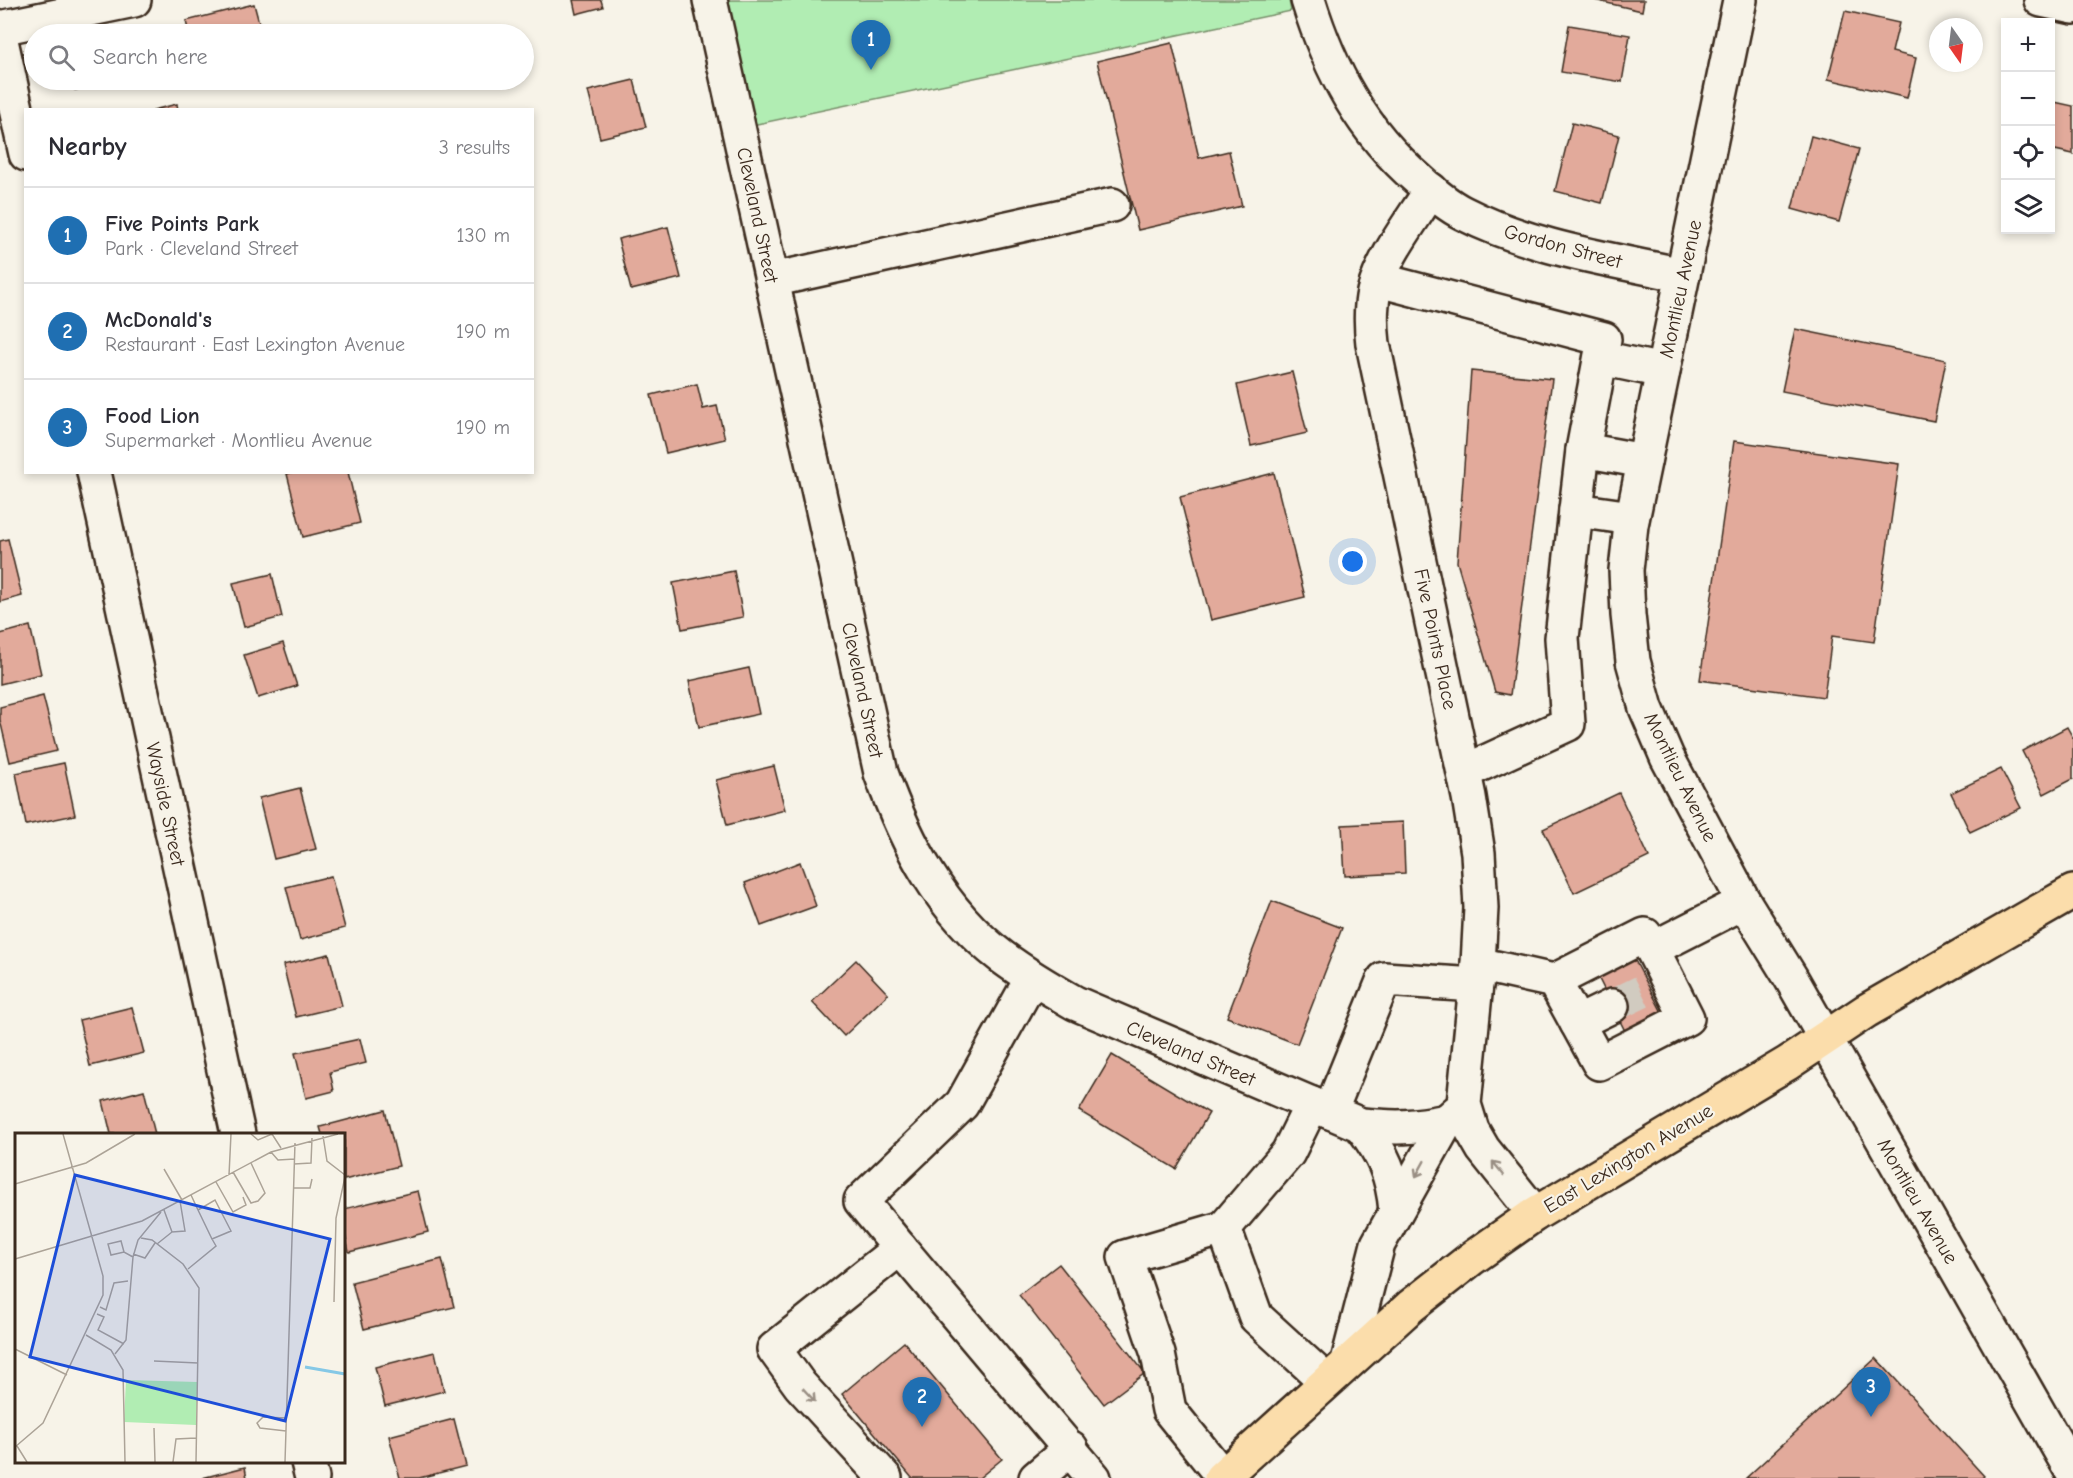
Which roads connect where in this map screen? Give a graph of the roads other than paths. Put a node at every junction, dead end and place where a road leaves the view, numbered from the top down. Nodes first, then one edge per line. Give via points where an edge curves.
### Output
1 (134, 0) edge
2 (710, 0) edge
3 (1308, 0) edge
4 (1740, 0) edge
5 (2041, 0) edge
6 (2073, 7) edge
7 (0, 28) edge
8 (0, 36) edge
9 (24, 145) edge
10 (1431, 190) junction
11 (1112, 206) dead end
12 (1683, 275) junction
13 (772, 280) junction
14 (1379, 280) junction
15 (1601, 358) junction
16 (1663, 370) junction
17 (1583, 450) junction
18 (1644, 461) junction
19 (94, 474) edge
20 (1576, 510) junction
21 (1632, 518) junction
22 (1464, 772) junction
23 (2073, 892) edge
24 (1744, 902) junction
25 (1652, 949) junction
26 (1477, 975) junction
27 (1032, 978) junction
28 (1554, 981) junction
29 (1612, 1006) tunnel mouth
30 (1577, 1023) junction
31 (1826, 1038) junction
32 (1321, 1108) junction
33 (1456, 1113) junction
34 (1361, 1125) junction
35 (238, 1133) edge
36 (1396, 1211) junction
37 (1535, 1214) junction
38 (1224, 1228) junction
39 (900, 1248) junction
40 (1337, 1371) junction
41 (1071, 1448) junction
42 (308, 1463) edge
43 (2073, 1473) edge
44 (1222, 1477) edge
45 (312, 1478) edge
46 (885, 1478) edge
47 (1036, 1478) edge
48 (1094, 1478) edge

1 - 7 street
2 - 13 street, Cleveland Street
3 - 10 street, Gordon Street via 1336,76 1356,110 1403,167
4 - 12 street, Montlieu Avenue
5 - 6 street
8 - 9 street
10 - 12 street, Gordon Street via 1461,212 1528,239
10 - 14 street, Five Points Place
11 - 13 street
12 - 16 street, Montlieu Avenue
13 - 27 street, Cleveland Street via 881,773 895,813 913,850 951,906 1000,956
14 - 15 street via 1604,339
14 - 22 street, Five Points Place via 1371,317 1373,344
15 - 16 street
15 - 17 street
16 - 18 street, Montlieu Avenue
17 - 18 street
17 - 20 street
18 - 21 street, Montlieu Avenue
19 - 35 street, Wayside Street
20 - 21 street
20 - 22 street via 1562,638 1568,724
21 - 24 street, Montlieu Avenue via 1626,570 1628,615 1633,661 1646,708 1666,757
22 - 26 street, Five Points Place via 1478,853 1481,909
23 - 31 main road, East Lexington Avenue
24 - 25 street
24 - 31 street, Montlieu Avenue
25 - 28 street via 1645,935
25 - 30 street via 1658,983 1687,1018 1599,1063
26 - 28 street
26 - 32 street via 1384,979
26 - 33 street, Five Points Place
27 - 32 street, Cleveland Street via 1086,1008
27 - 39 street via 962,1104 861,1201
28 - 30 street
29 - 30 street
31 - 37 main road, East Lexington Avenue
31 - 43 street, Montlieu Avenue
32 - 34 street, Cleveland Street
32 - 38 street
33 - 34 street, Cleveland Street via 1417,1127
33 -> 36 street, Five Points Place
37 -> 33 street, Five Points Place
34 - 36 street via 1391,1176
36 - 40 street, Five Points Place via 1378,1244
37 - 40 main road, East Lexington Avenue via 1411,1306
38 - 40 street via 1256,1317
38 - 44 street via 1125,1257 1158,1354 1169,1410
39 - 41 street
39 -> 46 street via 774,1348 800,1385
40 - 44 main road, East Lexington Avenue
41 - 47 street
41 - 48 street
42 - 45 street

